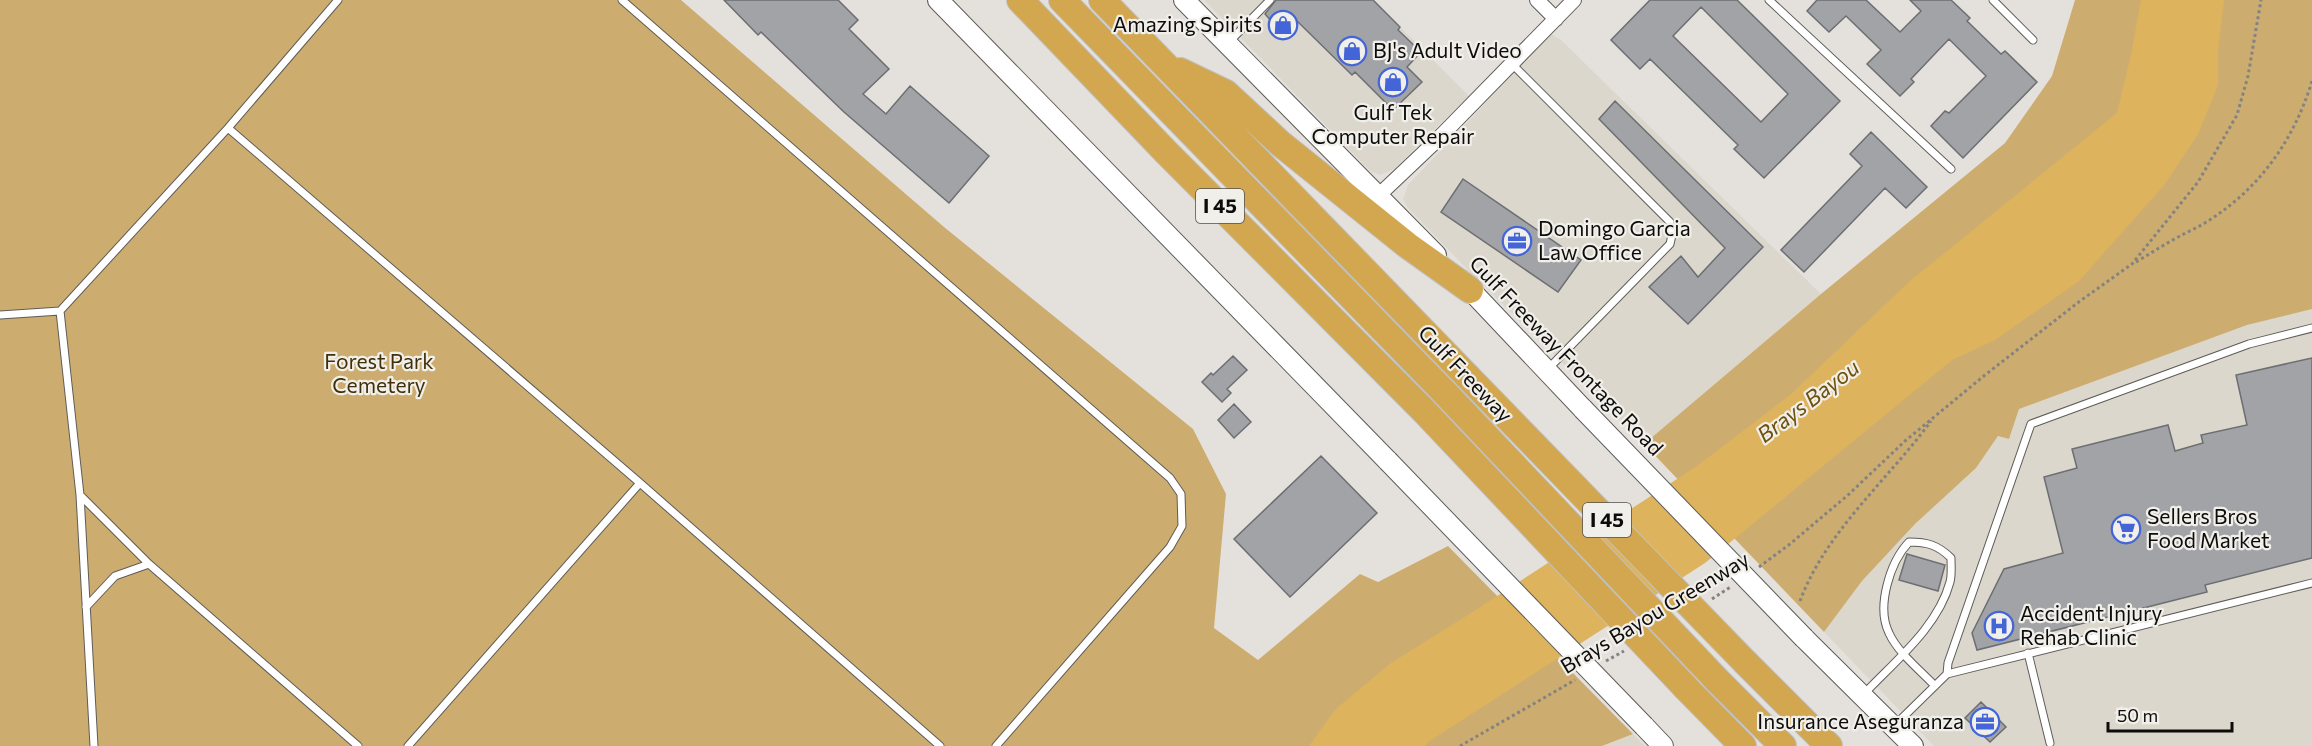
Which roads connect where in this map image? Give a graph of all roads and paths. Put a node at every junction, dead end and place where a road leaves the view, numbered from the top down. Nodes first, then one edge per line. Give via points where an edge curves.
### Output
1 (338, 0) edge
2 (622, 0) edge
3 (938, 0) edge
4 (1020, 0) edge
5 (1062, 0) edge
6 (1102, 0) edge
7 (1270, 0) edge
8 (1537, 0) edge
9 (1574, 0) edge
10 (1769, 0) edge
11 (1993, 0) edge
12 (2261, 0) edge
13 (1189, 2) edge
14 (1556, 19) junction
15 (2033, 40) dead end
16 (1228, 44) junction
17 (1164, 63) junction
18 (1512, 64) junction
19 (2312, 81) edge
20 (228, 128) junction
21 (1951, 170) dead end
22 (1378, 196) junction
23 (2132, 264) junction
24 (1470, 290) junction
25 (60, 311) junction
26 (0, 315) edge
27 (2312, 328) edge
28 (1547, 371) junction
29 (1935, 417) junction
30 (640, 483) junction
31 (80, 495) junction
32 (149, 564) junction
33 (1754, 571) dead end
34 (2312, 583) edge
35 (1735, 584) dead end
36 (1800, 601) dead end
37 (1706, 603) dead end
38 (86, 608) junction
39 (1625, 650) dead end
40 (2028, 653) junction
41 (1904, 654) junction
42 (1605, 662) dead end
43 (1584, 674) dead end
44 (1947, 674) junction
45 (1935, 686) junction
46 (1863, 695) junction
47 (1894, 726) junction
48 (2048, 745) edge
49 (94, 746) edge
50 (358, 746) edge
51 (408, 746) edge
52 (940, 746) edge
53 (996, 746) edge
54 (1460, 746) edge
55 (1663, 746) edge
56 (1743, 746) edge
57 (1783, 746) edge
58 (1829, 746) edge
59 (1913, 746) edge

1 - 20 lane
2 - 53 lane via 1170,478 1181,494 1182,526 1170,547
3 - 55 main road, bridge
4 - 56 highway, I 45, bridge via 1423,410
5 - 57 highway, Gulf Freeway, bridge
6 - 17 highway, Gulf Freeway / I 45
7 - 16 lane
8 - 14 street
9 - 14 street
10 - 21 lane
11 - 15 lane
12 - 23 path, Brays Bayou Greenway via 2237,115 2198,182
13 - 16 main road, Gulf Freeway Frontage Road
14 - 18 street
16 - 22 main road, Gulf Freeway Frontage Road
17 - 24 highway via 1226,93 1281,144
17 - 58 highway, Gulf Freeway / I 45, bridge
18 - 22 street
18 - 28 lane via 1670,222 1672,235 1670,244
19 - 23 path, Brays Bayou Greenway via 2294,128 2255,184 2206,223
20 - 25 lane
20 - 30 lane
22 - 24 main road, Gulf Freeway Frontage Road
23 - 29 path, Brays Bayou Greenway
24 - 28 main road, Gulf Freeway Frontage Road
25 - 26 lane
25 - 31 lane
27 - 44 lane via 2249,344 2031,424
28 - 46 main road, Gulf Freeway Frontage Road, bridge
29 - 33 path, Brays Bayou Greenway
29 - 36 path, Brays Bayou Greenway via 1844,527 1818,563
30 - 51 lane
30 - 52 lane
31 - 32 lane
31 - 38 lane
32 - 38 lane via 115,576
32 - 50 lane
34 - 40 lane
35 - 37 path, Brays Bayou Greenway
38 - 49 lane
39 - 42 path, Brays Bayou Greenway
40 - 44 lane
40 - 48 lane
41 - 41 lane via 1939,609 1951,580 1951,558 1928,542 1909,542 1900,551 1889,577 1884,607 1888,633
41 - 45 lane
41 - 46 lane
43 - 54 path, Brays Bayou Greenway
44 - 45 lane
45 - 47 lane
46 - 47 main road, Gulf Freeway Frontage Road
47 - 59 main road, Gulf Freeway Frontage Road

